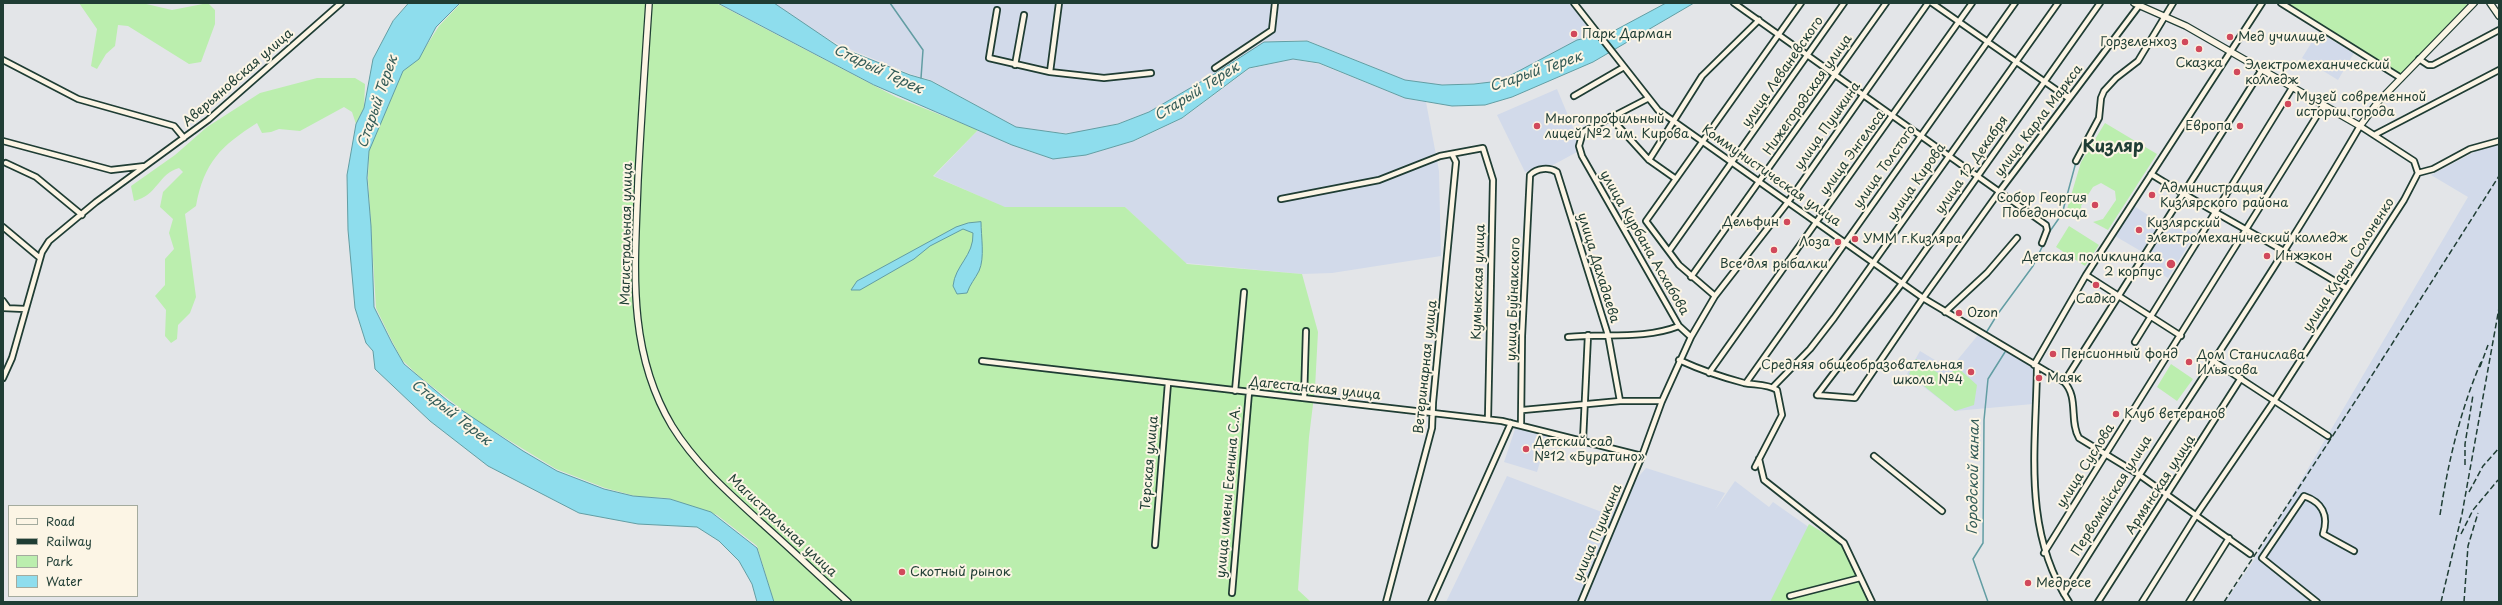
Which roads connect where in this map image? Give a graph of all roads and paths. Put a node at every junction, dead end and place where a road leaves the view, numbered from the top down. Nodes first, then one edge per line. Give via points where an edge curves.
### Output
1 (341, 3) edge
2 (649, 3) edge
3 (1059, 3) edge
4 (1275, 3) edge
5 (1734, 3) edge
6 (1801, 3) edge
7 (1844, 3) edge
8 (1886, 3) edge
9 (1928, 3) edge
10 (1932, 3) edge
11 (1972, 3) edge
12 (2015, 3) edge
13 (2058, 3) edge
14 (2100, 3) edge
15 (2172, 3) edge
16 (2262, 3) edge
17 (2281, 3) edge
18 (2474, 3) edge
19 (2490, 3) edge
20 (1577, 4) edge
21 (2138, 4) edge
22 (997, 10) dead end
23 (1024, 15) dead end
24 (2164, 15) junction
25 (2499, 16) edge
26 (1759, 20) junction
27 (1959, 21) junction
28 (2499, 30) edge
29 (1779, 34) junction
30 (1988, 42) junction
31 (2231, 52) junction
32 (1809, 56) junction
33 (2419, 59) junction
34 (3, 60) edge
35 (2016, 61) junction
36 (1016, 65) junction
37 (1624, 67) junction
38 (1215, 68) dead end
39 (2499, 70) edge
40 (2261, 71) junction
41 (1050, 72) junction
42 (1151, 73) dead end
43 (1836, 74) junction
44 (2401, 78) junction
45 (2044, 82) junction
46 (2292, 88) junction
47 (1863, 95) junction
48 (1574, 96) dead end
49 (2068, 98) junction
50 (1647, 99) junction
51 (2323, 106) junction
52 (1893, 116) junction
53 (1610, 117) junction
54 (1673, 120) junction
55 (2360, 126) junction
56 (2376, 134) junction
57 (1921, 135) junction
58 (184, 138) junction
59 (3, 141) edge
60 (2499, 141) edge
61 (1704, 142) junction
62 (1452, 154) junction
63 (1949, 154) junction
64 (1649, 160) junction
65 (1732, 161) junction
66 (2076, 161) dead end
67 (6, 163) dead end
68 (147, 165) junction
69 (2418, 173) junction
70 (2151, 174) junction
71 (1530, 175) joint
72 (1977, 176) junction
73 (1676, 179) junction
74 (1760, 181) junction
75 (1999, 192) junction
76 (2182, 194) junction
77 (1281, 199) dead end
78 (1788, 202) junction
79 (2215, 212) junction
80 (82, 215) junction
81 (1816, 222) junction
82 (3, 228) edge
83 (2248, 229) junction
84 (2017, 238) dead end
85 (1846, 241) junction
86 (2042, 243) dead end
87 (2284, 250) junction
88 (1669, 251) junction
89 (40, 258) junction
90 (1875, 263) junction
91 (2086, 275) junction
92 (1691, 277) junction
93 (1903, 282) junction
94 (2346, 288) junction
95 (1244, 292) dead end
96 (1715, 296) junction
97 (2119, 296) junction
98 (1923, 298) junction
99 (3, 301) edge
100 (6, 308) edge
101 (25, 308) junction
102 (1945, 312) junction
103 (2151, 316) junction
104 (1679, 326) junction
105 (1306, 331) dead end
106 (1588, 335) junction
107 (1608, 335) junction
108 (2181, 336) junction
109 (1568, 337) dead end
110 (1691, 337) junction
111 (2135, 342) dead end
112 (1679, 360) junction
113 (2212, 360) junction
114 (982, 361) dead end
115 (2036, 366) junction
116 (1709, 373) junction
117 (3, 378) edge
118 (2241, 378) junction
119 (1168, 383) junction
120 (1746, 383) junction
121 (2065, 384) junction
122 (1773, 387) junction
123 (1235, 391) junction
124 (1249, 392) junction
125 (1817, 394) joint
126 (1304, 398) junction
127 (1620, 401) junction
128 (1662, 401) junction
129 (2274, 401) junction
130 (1585, 404) junction
131 (1522, 410) junction
132 (1433, 413) junction
133 (1488, 419) junction
134 (1511, 423) junction
135 (1521, 424) junction
136 (2328, 436) dead end
137 (1583, 440) junction
138 (2107, 455) junction
139 (1642, 456) junction
140 (1874, 456) dead end
141 (1759, 459) junction
142 (1755, 467) dead end
143 (2138, 474) junction
144 (2168, 494) junction
145 (1942, 511) dead end
146 (2197, 514) junction
147 (2229, 538) junction
148 (1155, 545) dead end
149 (2354, 551) dead end
150 (2044, 553) junction
151 (2250, 554) dead end
152 (1860, 578) junction
153 (1232, 593) dead end
154 (2064, 594) junction
155 (1790, 596) dead end
156 (848, 602) edge
157 (1386, 602) edge
158 (1431, 602) edge
159 (1581, 602) edge
160 (1872, 602) edge
161 (2069, 602) edge
162 (2098, 602) edge
163 (2142, 602) edge
164 (2188, 602) edge
165 (2317, 602) edge

1 - 58 street, Аверьяновская улица
2 - 156 main road, Магистральная улица via 634,278 638,325 651,374 672,426 696,458 730,494
3 - 41 street
4 - 38 street via 1272,30
5 - 26 street
6 - 29 street
7 - 32 street, улица Леваневского
8 - 43 street, Нижегородская улица
9 - 47 street, улица Пушкина
10 - 27 street
11 - 27 street, улица Энгельса
12 - 30 street, улица Толстого
13 - 35 street, улица Кирова
14 - 45 street, улица 12 Декабря
15 - 24 street
16 - 31 street
17 - 44 street
18 - 33 main road, Первомайская улица
19 - 25 main road
20 - 37 street, Коммунистическая улица
21 - 24 main road
21 - 49 street, улица Карла Маркса
22 - 36 street via 989,58
23 - 36 street
24 - 31 main road
24 - 66 street via 2138,61 2104,91 2100,98 2099,118
26 - 29 street
26 - 54 street via 1702,76
27 - 30 street
27 - 52 street, улица Энгельса
28 - 33 street via 2433,65
29 - 32 street
29 - 61 street
30 - 35 street
30 - 57 street, улица Толстого
31 - 40 main road
31 - 70 street
32 - 43 street
32 - 65 street, улица Леваневского
33 - 44 main road, Первомайская улица
34 - 58 street via 78,99 174,126
35 - 45 street
35 - 63 street, улица Кирова
36 - 41 street
37 - 48 street
37 - 50 street, Коммунистическая улица
39 - 56 street
40 - 46 main road
40 - 76 street
41 - 42 street via 1104,78
43 - 47 street
43 - 74 street, Нижегородская улица
44 - 55 main road, Первомайская улица
45 - 49 street
45 - 72 street, улица 12 Декабря
46 - 51 main road
46 - 79 street
47 - 52 street
47 - 78 street, улица Пушкина
49 - 75 street, улица Карла Маркса
50 - 53 street
50 - 54 street, Коммунистическая улица
51 - 55 main road
51 - 83 street, улица Суслова
52 - 57 street
52 - 81 street, улица Энгельса
53 - 64 street
53 - 104 street, улица Курбана Асхабова via 1583,132 1579,146 1582,156
54 - 61 street, Коммунистическая улица
54 - 64 street
55 - 56 street
55 - 87 street, Первомайская улица
56 - 69 street via 2414,161
57 - 63 street
57 - 85 street, улица Толстого
58 - 68 street, Аверьяновская улица
59 - 68 street via 111,170
60 - 69 street via 2470,150 2433,169
61 - 65 street, Коммунистическая улица
61 - 73 street
62 - 77 street via 1379,180
62 - 132 street, Ветеринарная улица via 1456,162
62 - 133 street, Кумыкская улица via 1483,148 1493,180
63 - 72 street
63 - 90 street, улица Кирова
64 - 73 street
65 - 74 street, Коммунистическая улица
65 - 88 street, улица Леваневского
67 - 80 street via 36,177
68 - 80 street, Аверьяновская улица
69 - 94 street, улица Клары Солоненко via 2404,200
70 - 76 street
70 - 91 street
71 - 107 street, улица Дахадаева via 1534,171 1551,168 1558,172
71 - 131 street, улица Буйнакского via 1522,336
72 - 75 street
72 - 93 street, улица 12 Декабря
73 - 88 street via 1646,221
74 - 78 street, Коммунистическая улица
74 - 92 street, Нижегородская улица
75 - 86 street via 2046,225
75 - 98 street, улица Карла Маркса
76 - 79 street
76 - 97 street
78 - 81 street, Коммунистическая улица
78 - 96 street, улица Пушкина
79 - 83 street
79 - 103 street
80 - 89 street, Аверьяновская улица via 49,241
81 - 85 street, Коммунистическая улица
81 - 116 street, улица Энгельса
82 - 89 street
83 - 87 street
83 - 108 street, улица Суслова
84 - 102 street via 1987,274
85 - 90 street, Коммунистическая улица
85 - 120 street, улица Толстого
87 - 94 street
87 - 113 street, Первомайская улица
88 - 92 street
89 - 101 street, Аверьяновская улица
90 - 93 street, Коммунистическая улица
90 - 122 street, улица Кирова via 1810,349
91 - 97 street
91 - 115 street
92 - 96 street
93 - 98 street, Коммунистическая улица
93 - 125 street, улица 12 Декабря
94 - 129 street, улица Клары Солоненко
95 - 123 street, улица имени Есенина С.А.
96 - 110 street, улица Пушкина
97 - 103 street
97 - 121 street
98 - 102 street, Коммунистическая улица
98 - 125 street, улица Карла Маркса via 1855,398
99 - 100 street
100 - 101 street
101 - 117 street, Аверьяновская улица via 12,358
102 - 115 street, Коммунистическая улица
103 - 108 street
103 - 111 street
104 - 107 street via 1635,336
104 - 110 street, улица Курбана Асхабова
105 - 126 street
106 - 107 street
106 - 109 street
106 - 130 street
107 - 127 street, улица Дахадаева
108 - 138 street, улица Суслова
110 - 112 street, улица Пушкина
112 - 116 street
112 - 128 street, улица Пушкина
113 - 118 street
113 - 143 street, Первомайская улица
114 - 119 street, Дагестанская улица
115 - 121 street, Коммунистическая улица
115 - 150 street via 2035,496
116 - 120 street
118 - 129 street
118 - 144 street, Армянская улица
119 - 123 street, Дагестанская улица
119 - 148 street, Терская улица
120 - 122 street
121 - 138 street via 2072,398 2079,438
122 - 141 street via 1777,390 1782,415
123 - 124 street, Дагестанская улица
124 - 126 street, Дагестанская улица
124 - 153 street, улица имени Есенина С.А.
126 - 132 street, Дагестанская улица
127 - 128 street
127 - 130 street
128 - 139 street, улица Пушкина
129 - 136 street
129 - 146 street, улица Клары Солоненко
130 - 131 street
130 - 137 street
131 - 135 street, улица Буйнакского
132 - 133 street, Дагестанская улица
132 - 157 street, Ветеринарная улица via 1432,428 1413,505
133 - 134 street, Дагестанская улица
134 - 135 street, Дагестанская улица
134 - 158 street
135 - 137 street, Дагестанская улица
137 - 139 street, Дагестанская улица
138 - 143 street
138 - 150 street, улица Суслова
139 - 159 street, улица Пушкина
140 - 145 street
141 - 142 street
141 - 152 street via 1764,480 1840,539
143 - 144 street
143 - 154 street, Первомайская улица
144 - 146 street
144 - 162 street, Армянская улица
146 - 147 street
146 - 163 street, улица Клары Солоненко
147 - 151 street
147 - 164 street
149 - 165 street via 2323,534 2327,522 2322,508 2314,499 2304,496 2262,558
150 - 154 street
152 - 155 street
152 - 160 street
154 - 161 street

